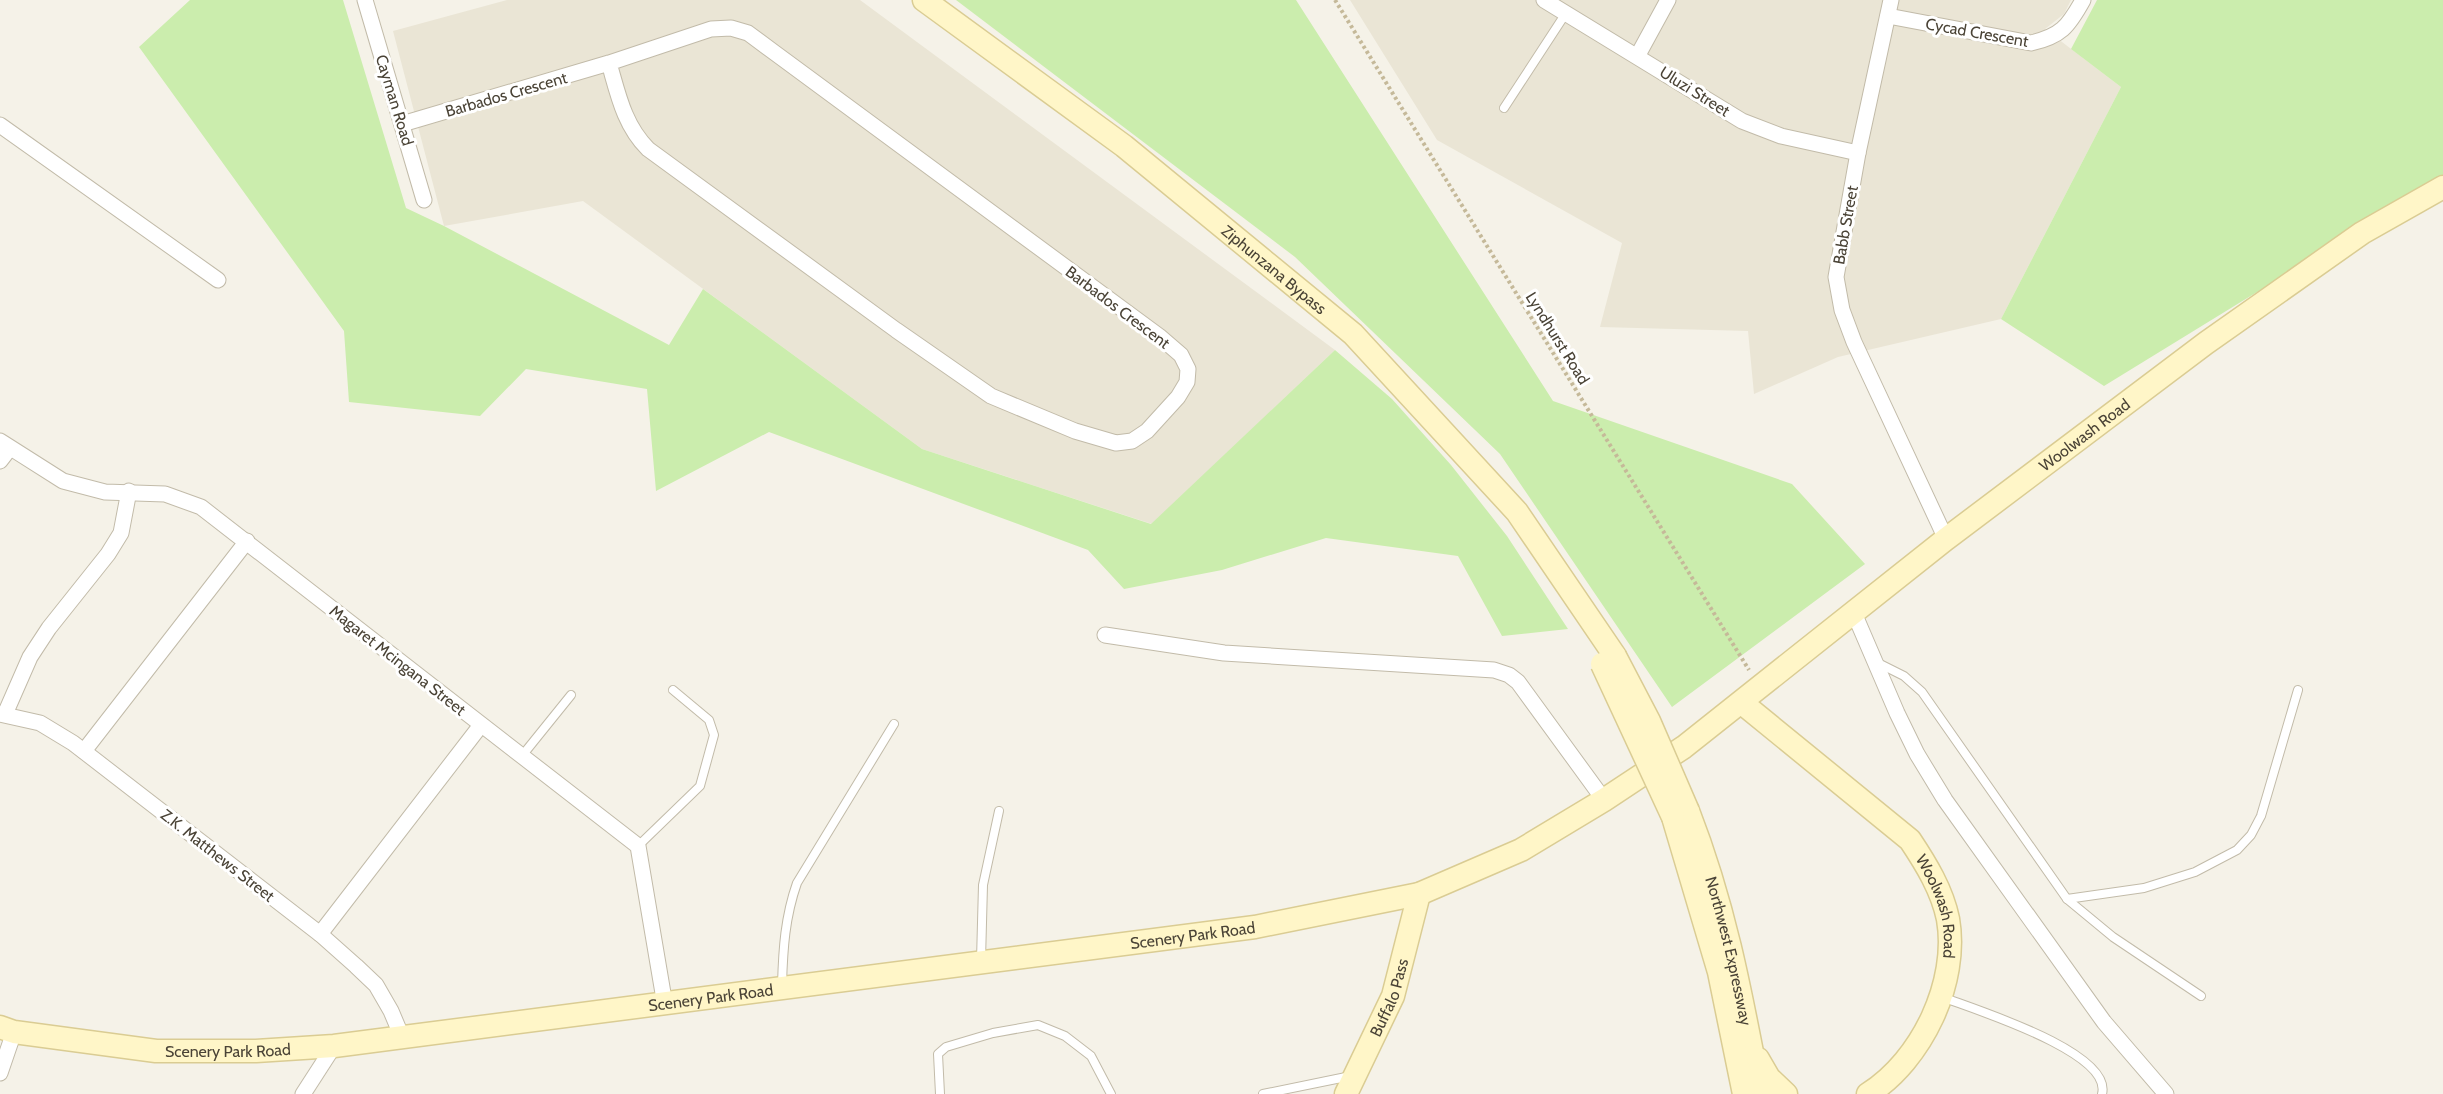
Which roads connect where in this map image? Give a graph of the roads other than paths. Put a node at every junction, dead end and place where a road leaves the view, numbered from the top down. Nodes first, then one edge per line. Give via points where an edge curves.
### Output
1 (365, 0) edge
2 (924, 0) edge
3 (1544, 0) edge
4 (1668, 0) edge
5 (1891, 0) edge
6 (2083, 0) edge
7 (1566, 13) junction
8 (1888, 16) junction
9 (1638, 56) junction
10 (609, 63) junction
11 (1504, 108) dead end
12 (402, 124) junction
13 (0, 125) edge
14 (1858, 153) junction
15 (2443, 188) edge
16 (424, 200) dead end
17 (218, 279) dead end
18 (5, 445) edge
19 (0, 461) edge
20 (129, 491) junction
21 (1946, 539) junction
22 (247, 541) junction
23 (1854, 613) junction
24 (1105, 636) dead end
25 (1877, 662) junction
26 (673, 690) dead end
27 (2298, 690) dead end
28 (570, 695) dead end
29 (1742, 703) junction
30 (2, 714) edge
31 (894, 724) dead end
32 (481, 725) junction
33 (84, 751) junction
34 (521, 757) junction
35 (1604, 800) junction
36 (999, 811) dead end
37 (1681, 814) junction
38 (638, 846) junction
39 (1419, 894) junction
40 (2067, 899) junction
41 (320, 934) junction
42 (981, 962) junction
43 (782, 986) junction
44 (2201, 996) dead end
45 (1940, 997) junction
46 (665, 1005) junction
47 (7, 1029) edge
48 (1749, 1035) junction
49 (402, 1037) junction
50 (334, 1046) junction
51 (0, 1073) edge
52 (1350, 1085) edge
53 (1872, 1093) edge
54 (303, 1094) edge
55 (940, 1094) edge
56 (1111, 1094) edge
57 (1263, 1094) edge
58 (1744, 1094) edge
59 (1760, 1094) edge
60 (1786, 1094) edge
61 (2102, 1094) edge
62 (2166, 1094) edge

1 - 12 street, Cayman Road
2 - 37 main road, Ziphunzana Bypass, bridge via 1124,146 1353,334 1516,512 1608,660
3 - 7 street, Uluzi Street
4 - 9 street
5 - 8 street, Babb Street
6 - 8 street, Cycad Crescent via 2072,21 2054,38 2031,44
7 - 9 street, Uluzi Street
7 - 11 lane
8 - 14 street, Babb Street
9 - 14 street, Uluzi Street via 1742,121 1781,136
10 - 10 street, Barbados Crescent via 711,29 731,28 748,33 1159,336 1180,355 1188,369 1178,397 1147,431 1132,441 1116,443 1075,431 991,396 634,136
10 - 12 street, Barbados Crescent
12 - 16 street, Cayman Road
13 - 17 street
14 - 21 street, Babb Street via 1836,277 1842,310
15 - 21 main road, Woolwash Road via 2362,233
18 - 19 street
18 - 20 street, Magaret Mcingana Street via 63,481 105,492
20 - 22 street, Magaret Mcingana Street via 165,494 201,507
20 - 30 street via 121,533 49,628
21 - 23 main road, Woolwash Road
22 - 32 street, Magaret Mcingana Street
22 - 33 street
23 - 25 street
23 - 29 main road, Woolwash Road
24 - 35 street via 1224,653 1494,670 1518,682
25 - 40 lane via 1904,676 1922,692
25 - 62 street via 1917,754 1945,800 2104,1022
26 - 38 lane via 710,720 714,728 706,770 700,786 688,800
27 - 40 lane via 2261,816 2237,850 2171,881
28 - 34 lane
29 - 35 main road, Woolwash Road
29 - 45 main road, Woolwash Road via 1910,840 1929,868 1948,919 1949,953
30 - 33 street, Z.K. Matthews Street via 40,723
31 - 43 lane via 797,883 783,940
32 - 34 street, Magaret Mcingana Street
32 - 41 street
33 - 41 street, Z.K. Matthews Street
34 - 38 street, Magaret Mcingana Street
35 - 39 main road, Woolwash Road via 1521,850
36 - 42 lane via 983,885
37 - 48 main road, Northwest Expressway via 1710,867
37 - 58 main road, Northwest Expressway
38 - 46 street
39 - 42 main road, Scenery Park Road via 1255,927
39 - 52 main road, Buffalo Pass via 1393,996
40 - 44 lane via 2113,937
41 - 49 street, Z.K. Matthews Street via 376,985
42 - 43 main road, Scenery Park Road
43 - 46 main road, Scenery Park Road
45 - 53 main road, Woolwash Road via 1920,1039
45 - 61 lane via 2043,1036 2078,1056 2097,1072
46 - 49 main road, Scenery Park Road
47 - 50 main road, Scenery Park Road via 156,1051
47 - 51 street
48 - 59 main road, Northwest Expressway
48 - 60 main road via 1769,1078
49 - 50 main road, Scenery Park Road
50 - 54 street
52 - 57 lane
55 - 56 lane via 938,1054 946,1047 1038,1025 1065,1036 1091,1056

